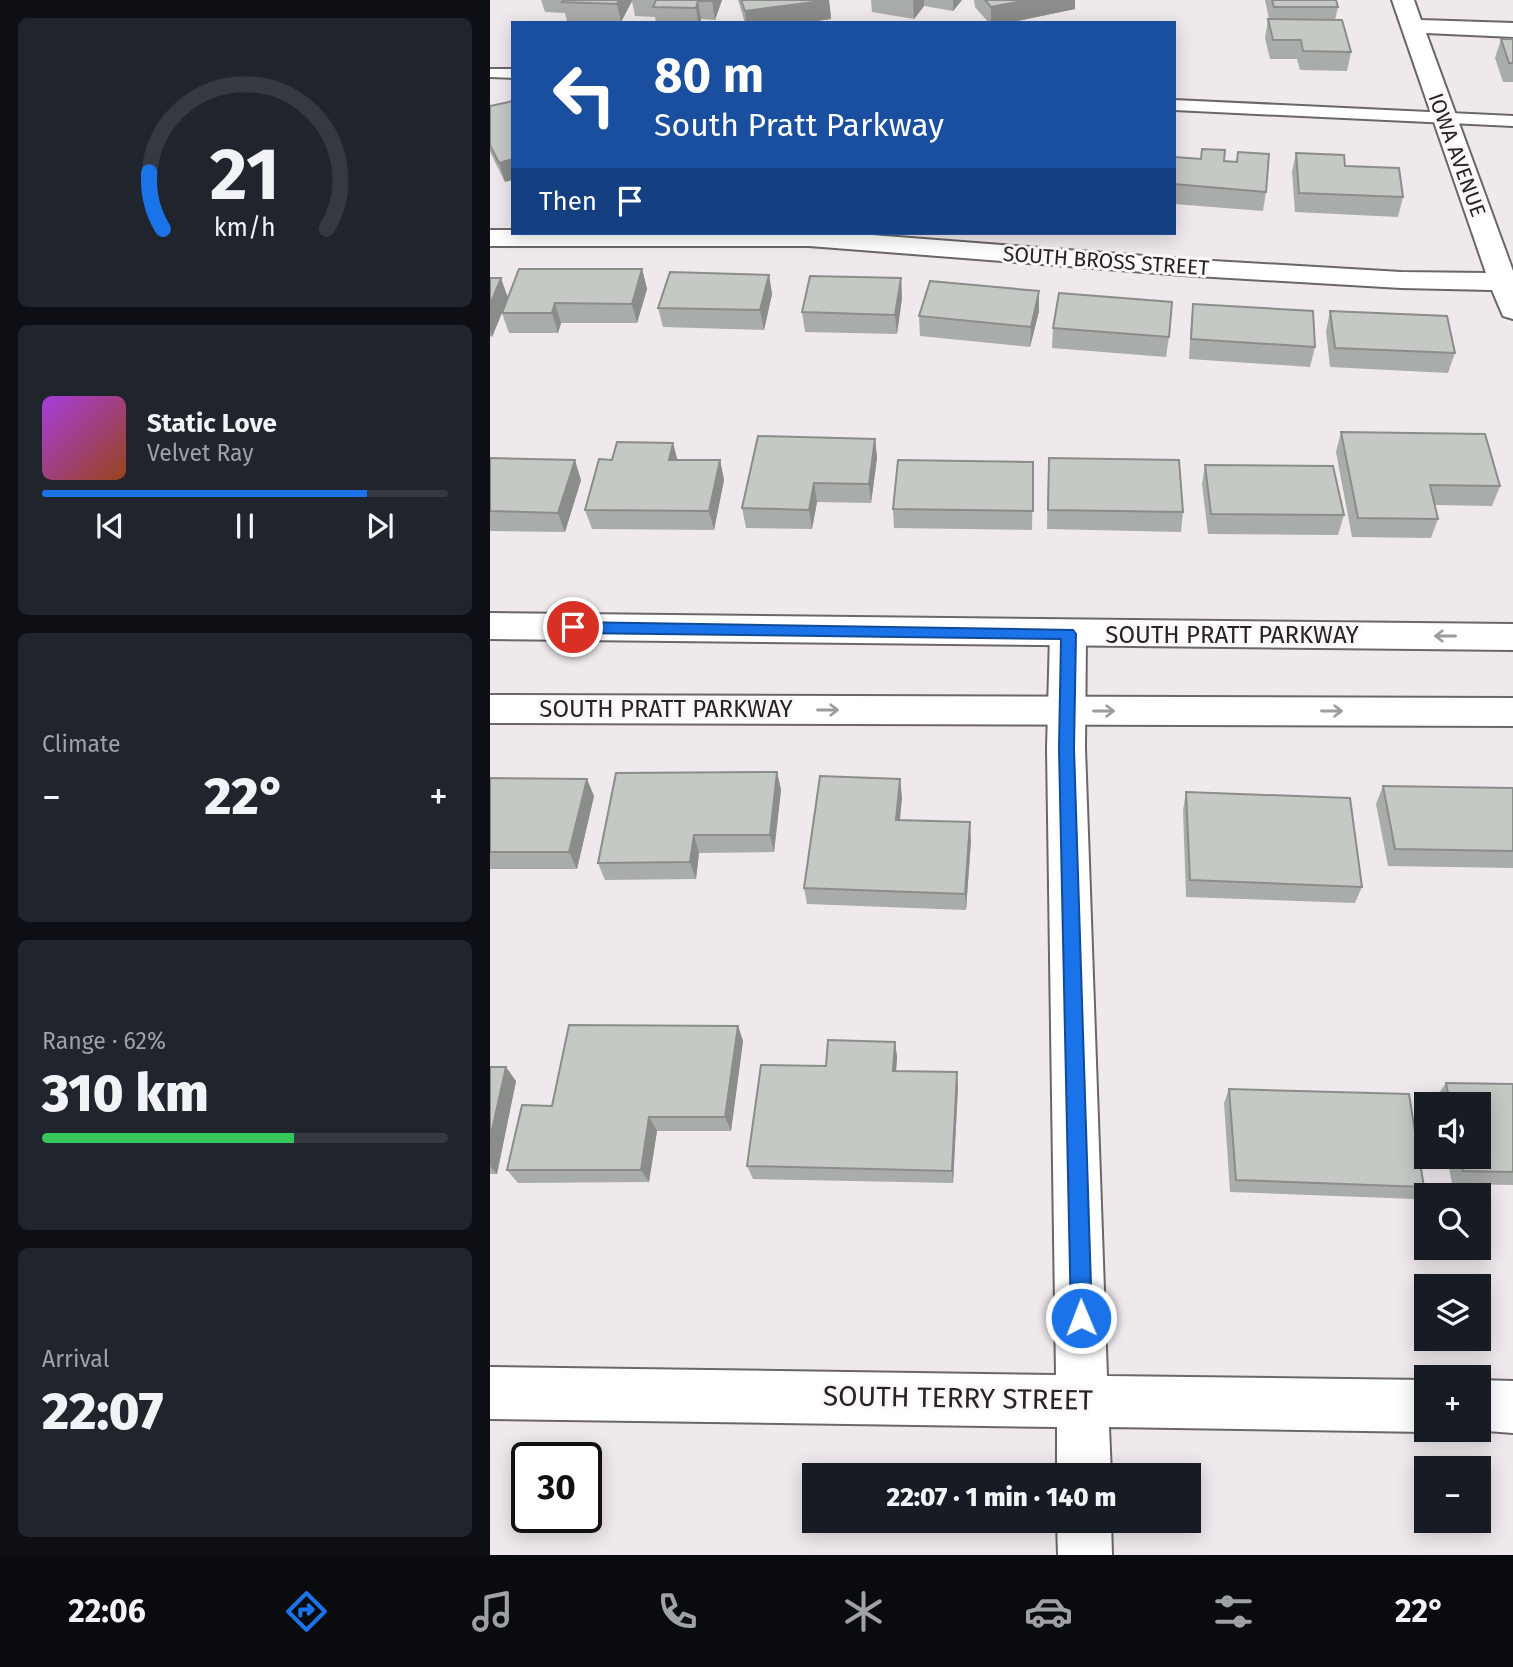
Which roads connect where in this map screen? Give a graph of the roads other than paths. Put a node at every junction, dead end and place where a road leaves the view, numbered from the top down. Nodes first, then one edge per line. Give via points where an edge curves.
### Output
1 (1403, 0) edge
2 (1412, 26) junction
3 (1513, 30) edge
4 (490, 73) edge
5 (511, 74) edge
6 (1176, 105) edge
7 (1444, 117) junction
8 (1513, 121) edge
9 (490, 238) edge
10 (1508, 282) edge
11 (1513, 310) edge
12 (490, 626) edge
13 (1068, 634) junction
14 (1513, 637) edge
15 (490, 709) edge
16 (1066, 711) junction
17 (1513, 712) edge
18 (490, 1393) edge
19 (1083, 1400) junction
20 (1414, 1406) edge
21 (1491, 1406) edge
22 (1513, 1407) edge
23 (1084, 1463) edge
24 (1084, 1533) edge
25 (1085, 1555) edge

1 - 2 street, IOWA AVENUE
2 - 3 street
2 - 7 street, IOWA AVENUE
4 - 5 lane
6 - 7 lane
7 - 8 lane
7 - 10 street, IOWA AVENUE
9 - 10 street, SOUTH BROSS STREET via 809,238 1223,270
10 - 11 street, IOWA AVENUE
12 - 13 street, SOUTH PRATT PARKWAY
14 -> 13 street, SOUTH PRATT PARKWAY
13 - 16 street
15 -> 16 street, SOUTH PRATT PARKWAY
16 -> 17 street, SOUTH PRATT PARKWAY
16 - 19 street
18 - 19 street, SOUTH TERRY STREET
19 - 20 street, SOUTH TERRY STREET
19 - 23 street
21 - 22 street
24 - 25 street

